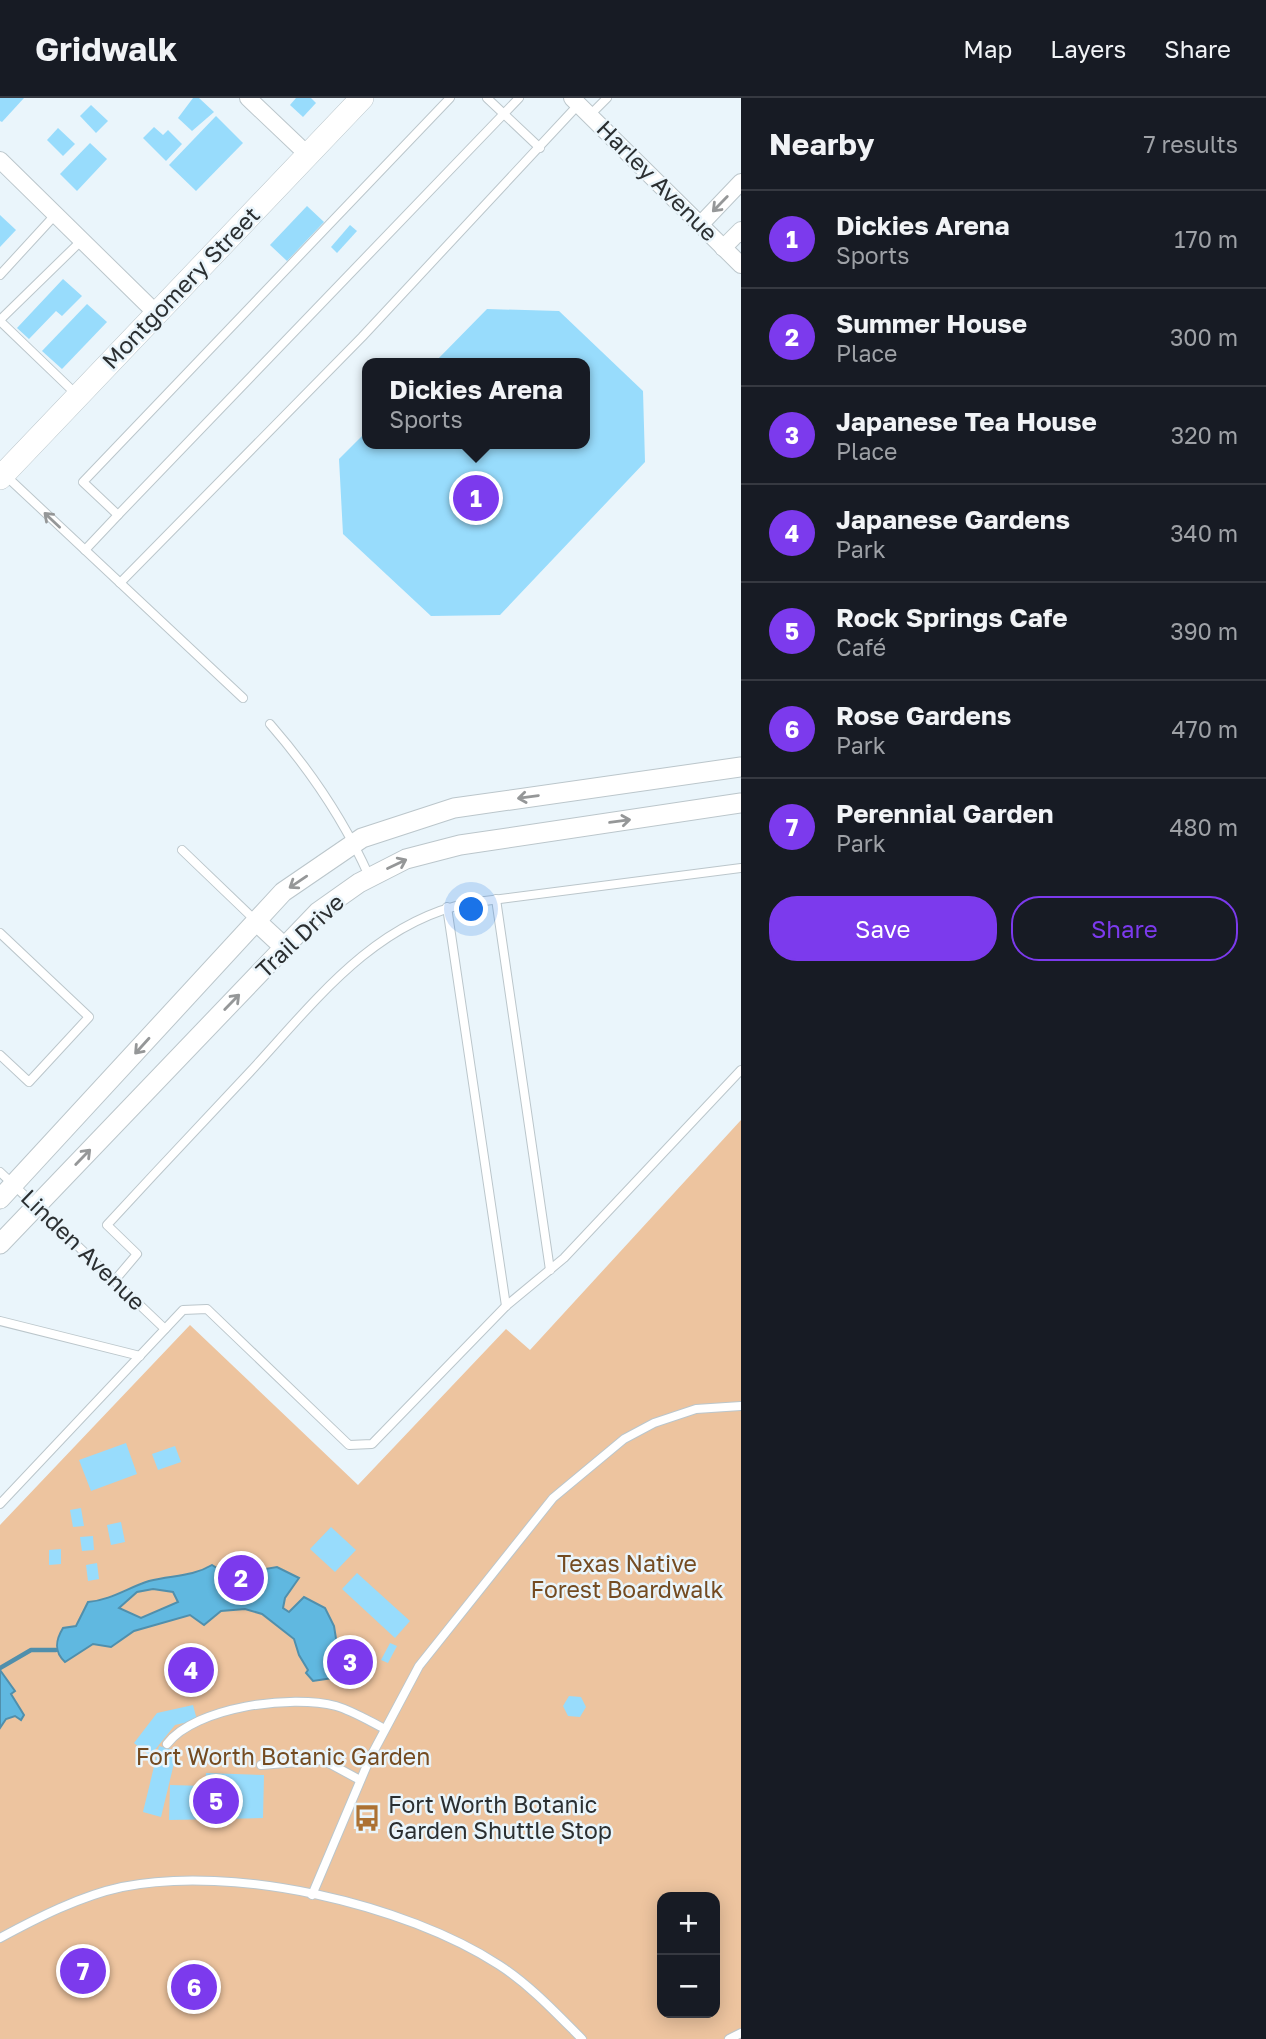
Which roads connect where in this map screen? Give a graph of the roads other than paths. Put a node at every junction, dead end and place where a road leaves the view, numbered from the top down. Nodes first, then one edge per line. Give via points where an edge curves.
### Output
1 (249, 98) edge
2 (362, 98) edge
3 (450, 98) edge
4 (487, 98) edge
5 (519, 98) edge
6 (607, 98) edge
7 (581, 106) edge
8 (504, 114) junction
9 (540, 148) junction
10 (308, 155) junction
11 (0, 160) edge
12 (741, 182) edge
13 (56, 214) junction
14 (700, 225) junction
15 (741, 230) edge
16 (82, 240) junction
17 (723, 248) junction
18 (741, 265) edge
19 (0, 275) edge
20 (157, 314) junction
21 (0, 321) edge
22 (78, 396) junction
23 (1, 475) edge
24 (118, 515) junction
25 (85, 550) junction
26 (120, 583) junction
27 (243, 698) dead end
28 (270, 724) dead end
29 (741, 767) edge
30 (741, 803) edge
31 (354, 843) junction
32 (182, 850) dead end
33 (741, 868) edge
34 (369, 878) junction
35 (496, 900) junction
36 (447, 907) junction
37 (256, 922) junction
38 (0, 933) edge
39 (284, 947) junction
40 (0, 1055) edge
41 (741, 1070) edge
42 (7, 1178) edge
43 (0, 1199) edge
44 (36, 1206) junction
45 (0, 1244) edge
46 (550, 1270) junction
47 (115, 1280) junction
48 (506, 1306) junction
49 (0, 1321) edge
50 (165, 1329) junction
51 (140, 1356) junction
52 (741, 1406) edge
53 (0, 1504) edge
54 (385, 1729) junction
55 (167, 1744) dead end
56 (261, 1765) dead end
57 (360, 1780) junction
58 (312, 1895) junction
59 (0, 1938) edge
60 (741, 2034) edge
61 (582, 2039) edge
62 (729, 2039) edge

1 - 10 street
2 - 10 main road, Montgomery Street
3 - 24 lane via 83,482
4 - 8 lane
5 - 8 lane
6 - 7 lane
7 - 9 lane
7 - 14 street, Harley Avenue
8 - 9 lane
8 - 24 lane
9 - 26 lane
10 - 20 main road, Montgomery Street
11 - 13 street
12 -> 14 street
13 - 16 street
13 - 19 lane
14 - 17 street, Harley Avenue
15 - 17 street
16 - 20 street
16 - 21 lane
17 - 18 street, Harley Avenue
20 - 22 main road, Montgomery Street
21 - 22 lane
22 - 23 main road, Montgomery Street
25 -> 23 lane
24 - 25 lane
25 - 26 lane
26 - 27 lane
28 - 31 lane via 307,766
29 -> 31 street, Trail Drive via 454,808
34 -> 30 street, Trail Drive via 407,859 460,845
31 - 34 lane
31 -> 37 street, Trail Drive via 283,892
32 - 37 lane
33 - 35 lane
34 - 39 street, Trail Drive via 318,912
35 - 36 lane
35 - 46 lane
36 - 47 lane via 393,932 344,970 107,1225 138,1254
36 - 48 lane
37 - 39 street
37 -> 42 street, Trail Drive
38 - 40 lane via 89,1017 29,1082
44 -> 39 street, Trail Drive
41 - 46 lane
42 - 43 street, Trail Drive
42 - 44 lane, Linden Avenue
44 - 45 street, Trail Drive
44 - 47 lane, Linden Avenue
46 - 48 lane
47 - 50 lane, Linden Avenue
48 - 50 lane via 372,1444 349,1445 207,1309 183,1310
49 - 51 lane
50 - 51 lane
51 - 53 lane
52 - 54 lane via 696,1409 654,1423 624,1439 578,1475 553,1498 445,1630 419,1666
54 - 55 lane via 334,1706 294,1703 244,1707 204,1719 175,1733
54 - 57 lane
56 - 57 lane via 323,1760
57 - 58 lane
58 - 59 lane via 207,1881 145,1883 94,1896
58 - 61 lane via 410,1922 483,1955 519,1979
60 - 62 lane

